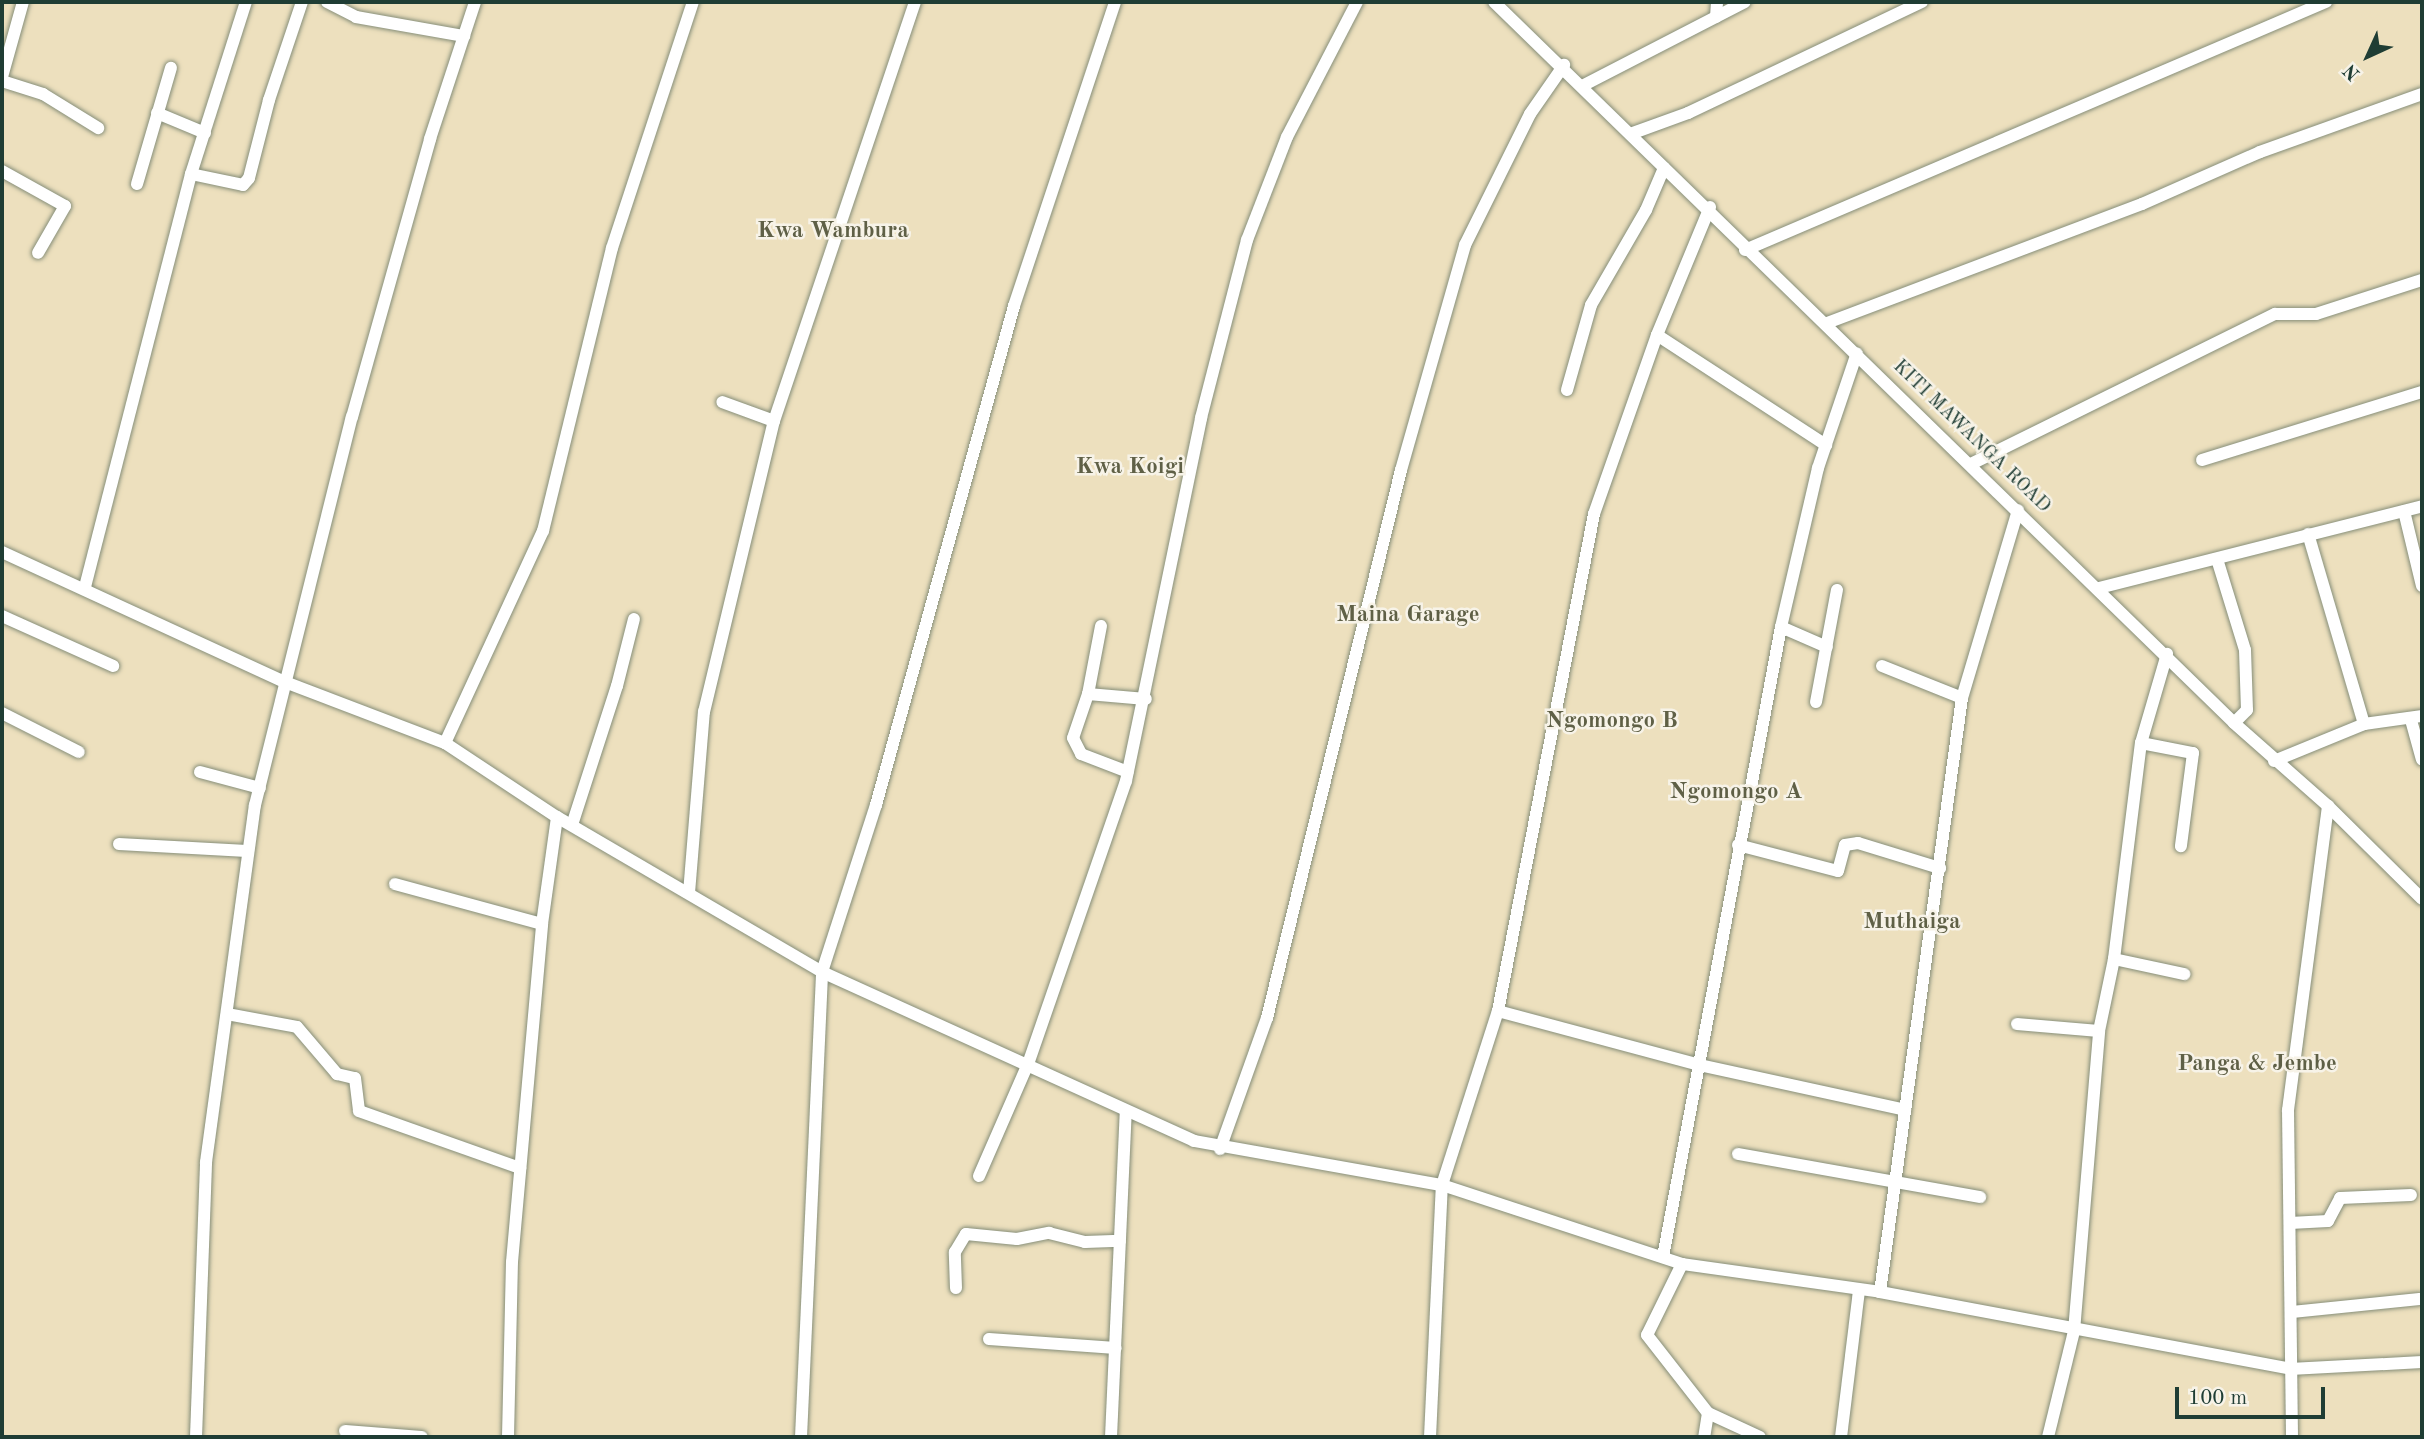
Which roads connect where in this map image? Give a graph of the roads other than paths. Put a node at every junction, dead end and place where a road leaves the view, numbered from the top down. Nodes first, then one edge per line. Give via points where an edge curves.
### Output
1 (23, 2) edge
2 (246, 2) edge
3 (302, 2) edge
4 (327, 2) edge
5 (475, 2) edge
6 (693, 2) edge
7 (915, 2) edge
8 (1115, 2) edge
9 (1357, 2) edge
10 (1494, 2) edge
11 (1717, 2) edge
12 (1745, 2) edge
13 (1922, 2) edge
14 (2326, 2) edge
15 (2299, 7) edge
16 (1716, 17) junction
17 (464, 36) junction
18 (1564, 65) junction
19 (171, 68) dead end
20 (2, 79) edge
21 (1582, 86) junction
22 (2422, 94) edge
23 (157, 113) junction
24 (98, 128) dead end
25 (205, 133) junction
26 (1633, 133) junction
27 (1664, 168) junction
28 (2, 171) edge
29 (191, 174) junction
30 (137, 184) dead end
31 (1710, 207) junction
32 (1745, 250) junction
33 (38, 253) dead end
34 (2422, 280) edge
35 (1827, 323) junction
36 (1657, 335) junction
37 (1857, 354) junction
38 (1567, 390) dead end
39 (2422, 392) edge
40 (722, 402) dead end
41 (774, 421) junction
42 (1826, 445) junction
43 (2202, 460) dead end
44 (1972, 464) junction
45 (2422, 506) edge
46 (2018, 510) junction
47 (2404, 511) junction
48 (2308, 534) junction
49 (2, 552) edge
50 (2217, 559) junction
51 (2422, 586) edge
52 (85, 587) junction
53 (2099, 588) junction
54 (1837, 590) dead end
55 (2, 616) edge
56 (634, 619) dead end
57 (1101, 625) dead end
58 (1781, 627) junction
59 (1827, 647) junction
60 (2167, 654) junction
61 (113, 666) dead end
62 (1882, 666) dead end
63 (285, 682) junction
64 (1088, 695) junction
65 (1962, 698) junction
66 (1146, 699) junction
67 (1816, 702) dead end
68 (2, 713) edge
69 (2417, 718) edge
70 (2234, 723) junction
71 (2364, 724) junction
72 (445, 743) junction
73 (2141, 743) junction
74 (79, 752) dead end
75 (2422, 760) edge
76 (2274, 761) junction
77 (200, 772) dead end
78 (1128, 772) junction
79 (260, 789) junction
80 (2329, 806) junction
81 (557, 817) junction
82 (572, 825) junction
83 (119, 844) dead end
84 (1738, 845) junction
85 (2181, 846) dead end
86 (247, 851) junction
87 (1940, 868) junction
88 (395, 884) dead end
89 (689, 893) junction
90 (2422, 899) edge
91 (542, 924) junction
92 (2114, 959) junction
93 (822, 972) junction
94 (2184, 974) dead end
95 (1498, 1011) junction
96 (226, 1014) junction
97 (2017, 1024) dead end
98 (2099, 1031) junction
99 (1028, 1064) junction
100 (1699, 1065) junction
101 (1905, 1110) junction
102 (1126, 1112) junction
103 (1220, 1149) junction
104 (1738, 1154) dead end
105 (520, 1168) junction
106 (979, 1176) dead end
107 (1894, 1179) junction
108 (1442, 1185) junction
109 (2411, 1195) dead end
110 (1980, 1197) dead end
111 (2290, 1223) junction
112 (1120, 1241) junction
113 (1663, 1257) junction
114 (1682, 1264) junction
115 (956, 1288) dead end
116 (1859, 1290) junction
117 (1880, 1292) junction
118 (2419, 1299) dead end
119 (2292, 1311) junction
120 (2074, 1331) junction
121 (989, 1339) dead end
122 (1116, 1348) junction
123 (2422, 1362) edge
124 (2290, 1369) junction
125 (1708, 1413) junction
126 (345, 1431) dead end
127 (196, 1437) edge
128 (422, 1437) edge
129 (508, 1437) edge
130 (801, 1437) edge
131 (1111, 1437) edge
132 (1430, 1437) edge
133 (1704, 1437) edge
134 (1760, 1437) edge
135 (1841, 1437) edge
136 (2048, 1437) edge
137 (2292, 1437) edge

1 - 20 street
2 - 25 street
3 - 29 street via 249,178 243,185
4 - 17 street via 356,17
5 - 17 street
6 - 72 street via 611,248 543,531
7 - 41 street
8 - 93 street via 1014,306 876,805
9 - 66 street via 1287,137 1247,240 1200,418
10 - 18 street, KITI MAWANGA ROAD
11 - 16 street
12 - 16 street
13 - 26 street via 1688,113
14 - 15 street
15 - 32 street
16 - 21 street
17 - 63 street via 352,417
18 - 21 street, KITI MAWANGA ROAD
18 - 103 street via 1530,114 1465,245 1397,483 1267,1018
19 - 23 street
20 - 24 street via 43,94
21 - 26 street, KITI MAWANGA ROAD
22 - 35 street via 2260,152 2142,204
23 - 25 street
23 - 30 street
25 - 29 street
26 - 27 street, KITI MAWANGA ROAD
27 - 31 street, KITI MAWANGA ROAD
27 - 38 street via 1646,210 1591,305
28 - 33 street via 65,206
29 - 52 street
31 - 32 street, KITI MAWANGA ROAD
31 - 36 street
32 - 35 street, KITI MAWANGA ROAD
34 - 44 street via 2316,314 2275,314
35 - 37 street, KITI MAWANGA ROAD
36 - 42 street
36 - 95 street via 1594,514
37 - 42 street
37 - 44 street, KITI MAWANGA ROAD
39 - 43 street
40 - 41 street
41 - 89 street via 704,712
42 - 58 street
44 - 46 street, KITI MAWANGA ROAD
45 - 47 street
46 - 53 street, KITI MAWANGA ROAD
46 - 65 street
47 - 48 street
47 - 51 street
48 - 50 street
48 - 71 street
49 - 52 street
50 - 53 street
50 - 70 street via 2245,650 2247,710
52 - 63 street
53 - 60 street, KITI MAWANGA ROAD
54 - 59 street
55 - 61 street
56 - 82 street
57 - 64 street
58 - 59 street
58 - 84 street
59 - 67 street
60 - 70 street, KITI MAWANGA ROAD
60 - 73 street
62 - 65 street
63 - 72 street
63 - 79 street
64 - 66 street
64 - 78 street via 1073,727 1076,748
65 - 87 street
66 - 78 street
68 - 74 street
69 - 71 street
69 - 75 street
70 - 76 street, KITI MAWANGA ROAD
71 - 76 street
72 - 81 street
73 - 85 street via 2193,753
73 - 92 street
76 - 80 street, KITI MAWANGA ROAD
77 - 79 street
78 - 99 street
79 - 86 street
80 - 90 street, KITI MAWANGA ROAD
80 - 111 street via 2294,1043 2288,1110
81 - 82 street
81 - 91 street
82 - 89 street
83 - 86 street
84 - 87 street via 1838,871 1845,845 1858,843
84 - 100 street
86 - 96 street
87 - 101 street
88 - 91 street
89 - 93 street
91 - 105 street
92 - 94 street
92 - 98 street
93 - 99 street
93 - 130 street
95 - 100 street
95 - 108 street
96 - 105 street via 297,1027 337,1074 355,1078 359,1111
96 - 127 street via 206,1162
97 - 98 street
98 - 120 street
99 - 102 street
99 - 106 street
100 - 101 street
100 - 113 street
101 - 107 street
102 - 103 street
102 - 112 street
103 - 108 street
104 - 107 street
105 - 129 street via 512,1262
107 - 110 street
107 - 117 street
108 - 113 street
108 - 132 street
109 - 111 street via 2340,1198 2328,1222
111 - 119 street
112 - 115 street via 1085,1242 1049,1233 1017,1239 966,1234 955,1252
112 - 122 street
113 - 114 street
114 - 116 street
114 - 125 street via 1647,1335
116 - 117 street
116 - 135 street
117 - 120 street
118 - 119 street
119 - 124 street
120 - 124 street
120 - 136 street
121 - 122 street
122 - 131 street
123 - 124 street
124 - 137 street
125 - 133 street
125 - 134 street
126 - 128 street

